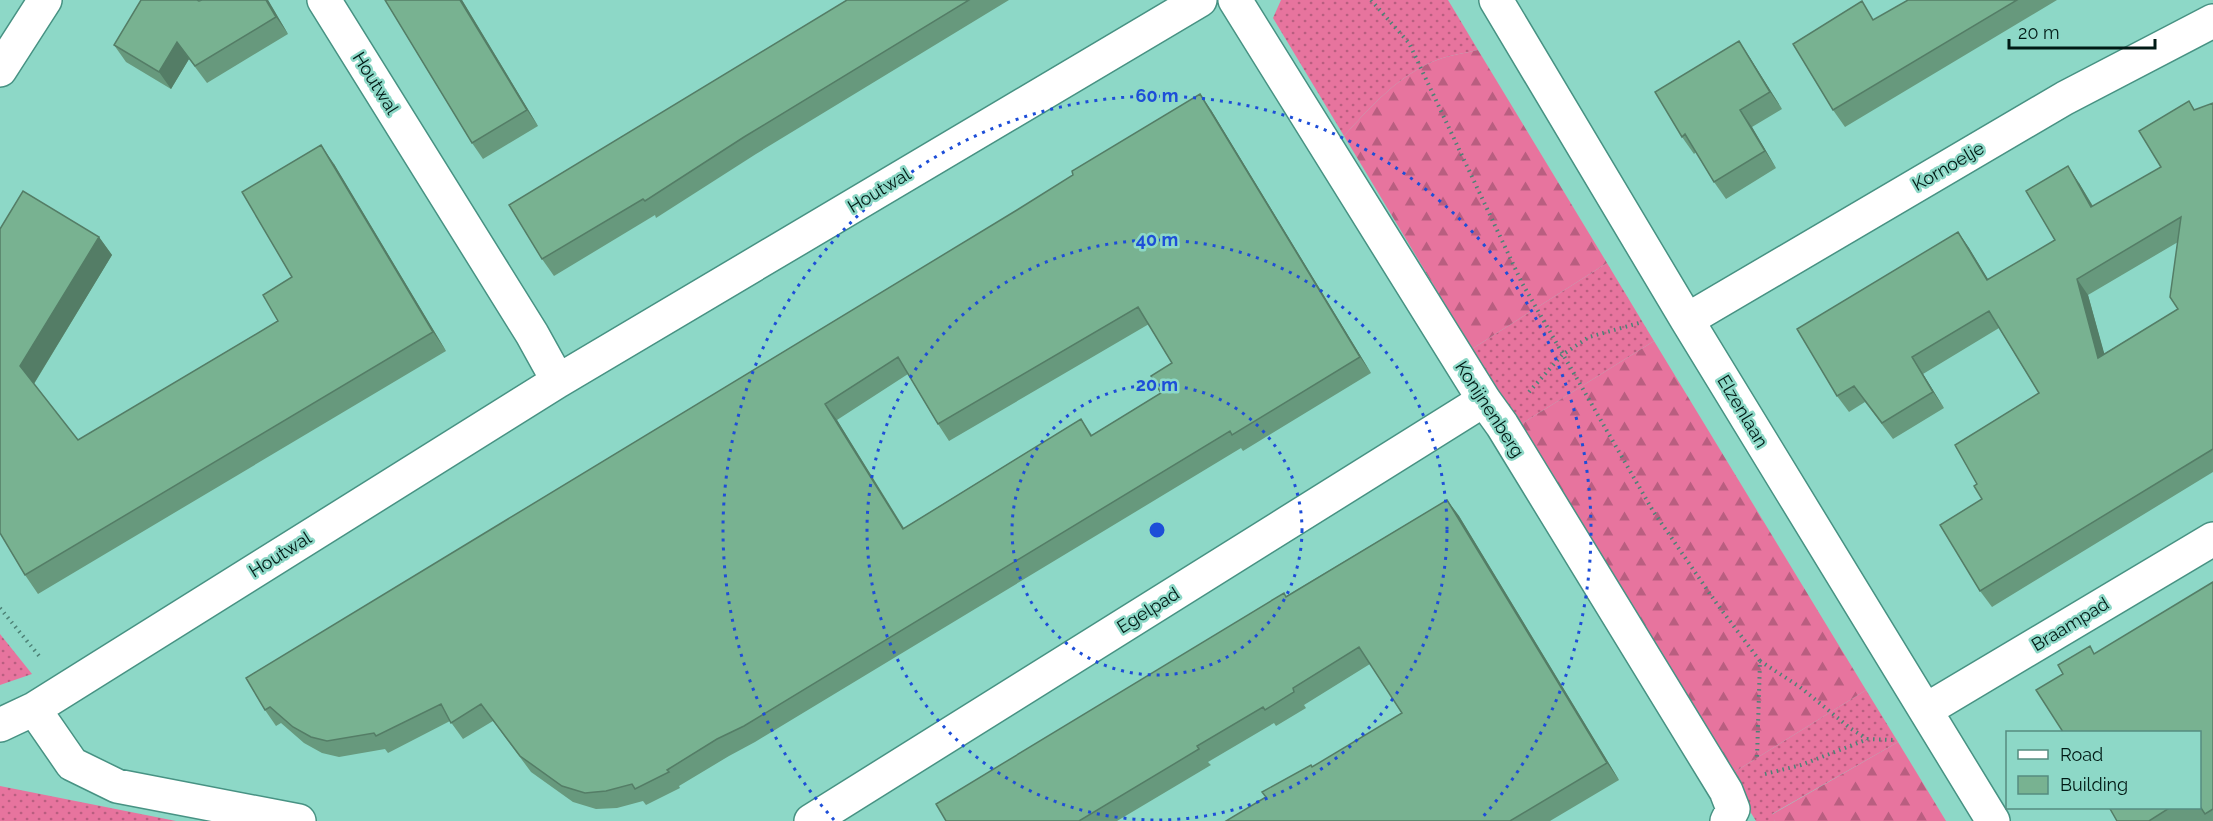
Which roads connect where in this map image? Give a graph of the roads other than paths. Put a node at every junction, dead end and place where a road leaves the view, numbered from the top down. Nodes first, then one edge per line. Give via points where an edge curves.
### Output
1 (45, 0) edge
2 (324, 0) edge
3 (1200, 0) edge
4 (1235, 0) edge
5 (1496, 0) edge
6 (2213, 21) edge
7 (0, 70) edge
8 (1687, 320) junction
9 (558, 381) junction
10 (1493, 412) junction
11 (2213, 539) edge
12 (34, 709) junction
13 (1931, 721) junction
14 (0, 724) edge
15 (1726, 806) edge
16 (299, 821) edge
17 (811, 821) edge
18 (1993, 821) edge

1 - 7 street
2 - 9 street, Houtwal
3 - 9 street, Houtwal
4 - 10 street, Konijnenberg
5 - 8 street, Elzenlaan
6 - 8 street, Kornoelje via 2065,98
8 - 13 street, Elzenlaan
9 - 12 street, Houtwal
10 - 15 street, Konijnenberg
10 - 17 street, Egelpad
11 - 13 street, Braampad
12 - 14 street, Houtwal
12 - 16 street via 72,764 117,786
13 - 18 street, Elzenlaan

